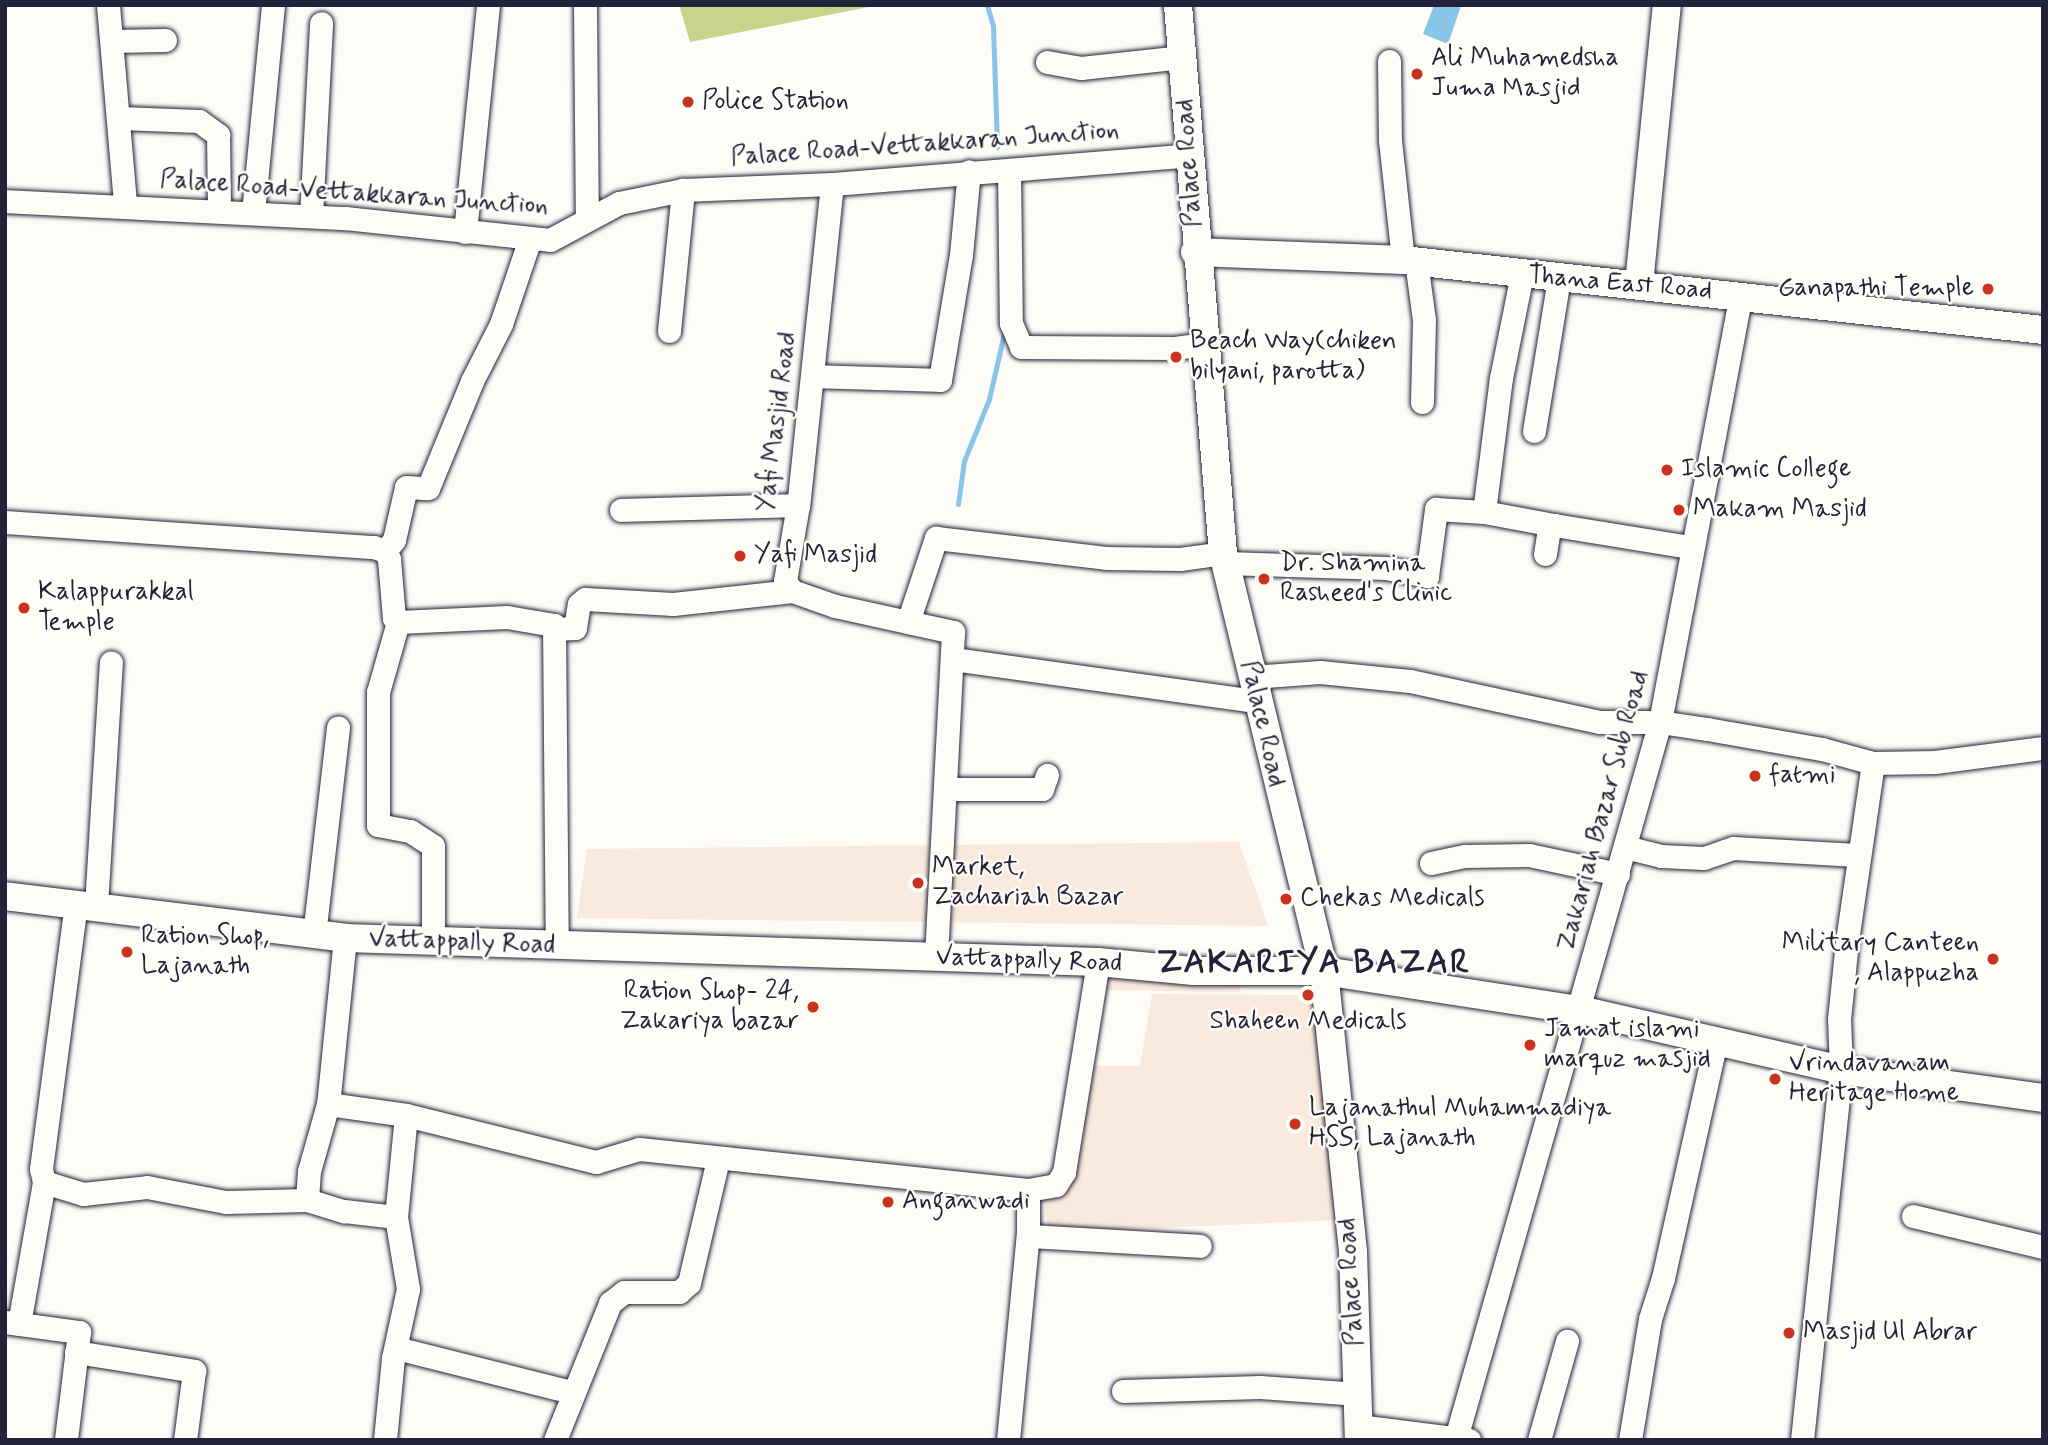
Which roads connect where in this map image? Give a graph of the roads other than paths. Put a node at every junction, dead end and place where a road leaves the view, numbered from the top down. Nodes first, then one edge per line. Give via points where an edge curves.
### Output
1 (108, 5) edge
2 (273, 5) edge
3 (488, 5) edge
4 (585, 5) edge
5 (1178, 5) edge
6 (1667, 5) edge
7 (321, 23) dead end
8 (165, 40) dead end
9 (112, 41) junction
10 (1182, 57) junction
11 (1389, 61) dead end
12 (1047, 62) dead end
13 (120, 118) junction
14 (1191, 155) junction
15 (1009, 170) junction
16 (969, 171) junction
17 (832, 184) junction
18 (683, 190) junction
19 (5, 201) edge
20 (125, 204) junction
21 (219, 211) junction
22 (253, 213) junction
23 (311, 216) junction
24 (587, 216) junction
25 (465, 232) junction
26 (530, 239) junction
27 (1195, 252) junction
28 (1410, 261) junction
29 (1522, 274) junction
30 (1559, 279) junction
31 (1639, 284) junction
32 (1741, 295) junction
33 (2043, 330) edge
34 (668, 331) dead end
35 (1205, 344) junction
36 (813, 376) junction
37 (1422, 402) dead end
38 (1534, 430) dead end
39 (798, 505) junction
40 (621, 510) dead end
41 (1484, 512) junction
42 (5, 523) edge
43 (1554, 525) junction
44 (1690, 547) junction
45 (384, 551) junction
46 (1545, 554) dead end
47 (1224, 558) junction
48 (792, 591) junction
49 (398, 622) junction
50 (908, 622) junction
51 (555, 629) junction
52 (953, 659) junction
53 (111, 662) dead end
54 (1254, 689) junction
55 (1660, 722) junction
56 (338, 727) dead end
57 (2043, 748) edge
58 (1873, 763) junction
59 (1047, 775) dead end
60 (945, 789) junction
61 (1625, 848) junction
62 (1857, 855) junction
63 (1431, 863) dead end
64 (1618, 874) junction
65 (5, 895) edge
66 (86, 904) junction
67 (314, 934) junction
68 (345, 938) junction
69 (433, 942) junction
70 (557, 946) junction
71 (936, 958) junction
72 (1098, 962) junction
73 (1324, 971) junction
74 (1580, 1010) junction
75 (1715, 1045) junction
76 (1841, 1070) junction
77 (2043, 1098) edge
78 (328, 1104) junction
79 (406, 1115) junction
80 (718, 1159) junction
81 (44, 1182) junction
82 (1028, 1190) junction
83 (307, 1200) junction
84 (1913, 1216) dead end
85 (396, 1217) junction
86 (1028, 1236) junction
87 (1200, 1246) dead end
88 (2043, 1247) edge
89 (12, 1323) edge
90 (1567, 1340) dead end
91 (396, 1348) junction
92 (76, 1352) junction
93 (1123, 1391) dead end
94 (571, 1392) junction
95 (1359, 1394) junction
96 (1359, 1433) edge
97 (1462, 1439) edge
98 (66, 1440) edge
99 (185, 1440) edge
100 (385, 1440) edge
101 (555, 1440) edge
102 (1008, 1440) edge
103 (1539, 1440) edge
104 (1630, 1440) edge
105 (1802, 1440) edge

1 - 9 street
2 - 22 street
3 - 25 street
4 - 24 street
5 - 10 main road, Palace Road
6 - 31 main road
7 - 23 street
8 - 9 street
9 - 13 street
10 - 12 street via 1081,68
10 - 14 main road, Palace Road
11 - 28 street via 1390,140
13 - 20 street
13 - 21 street via 199,121 218,135
14 - 15 street, Palace Road-Vettakkaran Junction
14 - 27 main road, Palace Road
15 - 16 street, Palace Road-Vettakkaran Junction
15 - 35 street via 1011,323 1021,347 1175,348
16 - 17 street, Palace Road-Vettakkaran Junction
16 - 36 street via 961,256 940,380
17 - 18 street, Palace Road-Vettakkaran Junction
17 - 36 street, Yafi Masjid Road
18 - 24 street, Palace Road-Vettakkaran Junction via 619,203
18 - 34 street
19 - 20 street, Palace Road-Vettakkaran Junction
20 - 21 street, Palace Road-Vettakkaran Junction
21 - 22 street, Palace Road-Vettakkaran Junction
22 - 23 street, Palace Road-Vettakkaran Junction
23 - 25 street, Palace Road-Vettakkaran Junction
24 - 26 street, Palace Road-Vettakkaran Junction via 562,236
25 - 26 street, Palace Road-Vettakkaran Junction
26 - 45 street via 501,324 428,488 406,487 394,540
27 - 28 main road, Thana East Road
27 - 35 main road, Palace Road
28 - 29 main road, Thana East Road
28 - 37 street via 1424,320
29 - 30 main road, Thana East Road
29 - 41 street via 1501,378
30 - 31 main road, Thana East Road
30 - 38 street
31 - 32 main road, Thana East Road
32 - 33 main road, Thana East Road
32 - 44 street, Zakariah Bazar Sub Road
35 - 47 main road, Palace Road
36 - 39 street, Yafi Masjid Road
39 - 40 street
39 - 48 street, Yafi Masjid Road via 785,581
41 - 43 street
41 - 47 street via 1436,509 1427,576 1386,568
42 - 45 street
43 - 44 street
43 - 46 street via 1549,528
44 - 55 street, Zakariah Bazar Sub Road
45 - 49 street
47 - 50 street via 1106,558 936,538
47 - 54 main road, Palace Road
48 - 50 street
48 - 51 street via 673,604 585,599 579,604 575,628
49 - 51 street via 507,617 550,624
49 - 69 street via 378,692 378,825 410,831 433,846
50 - 52 street via 953,632
51 - 70 street
52 - 54 street
52 - 60 street
53 - 66 street
54 - 55 street via 1320,672 1410,681 1600,722
54 - 73 main road, Palace Road
55 - 58 street via 1822,749
55 - 61 street, Zakariah Bazar Sub Road
56 - 67 street
57 - 58 street via 1935,762
58 - 62 street
59 - 60 street via 1042,789
60 - 71 street
61 - 62 street via 1704,858 1733,848
61 - 64 street, Zakariah Bazar Sub Road
62 - 76 street via 1839,1019
63 - 64 street via 1465,856 1529,855
64 - 74 street, Zakariah Bazar Sub Road
65 - 66 main road, Vattappally Road
66 - 67 main road, Vattappally Road
66 - 81 street via 41,1169
67 - 68 main road, Vattappally Road
68 - 69 main road, Vattappally Road
68 - 78 street
69 - 70 main road, Vattappally Road
70 - 71 main road, Vattappally Road
71 - 72 main road, Vattappally Road
72 - 73 main road, Vattappally Road via 1194,971
72 - 82 street via 1064,1172 1056,1185
73 - 74 main road, Vattappally Road
73 - 95 main road, Palace Road via 1353,1252
74 - 75 main road, Vattappally Road
74 - 97 street, Zakariah Bazar Sub Road via 1545,1114
75 - 76 main road, Vattappally Road
75 - 104 street via 1650,1319
76 - 77 main road, Vattappally Road
76 - 105 street
78 - 79 street
78 - 83 street via 309,1171
79 - 80 street via 596,1162 639,1149
79 - 85 street
80 - 82 street
80 - 94 street via 689,1283 679,1292 624,1292 616,1297
81 - 83 street via 83,1194 146,1187 226,1202
81 - 89 street
82 - 86 street
83 - 85 street via 344,1211
84 - 88 street
85 - 91 street via 408,1289
86 - 87 street
86 - 102 street
89 - 92 street via 79,1332
90 - 103 street
91 - 94 street
91 - 100 street
92 - 98 street
92 - 99 street via 194,1371
93 - 95 street via 1260,1387
94 - 101 street
95 - 96 main road, Palace Road
96 - 97 street

